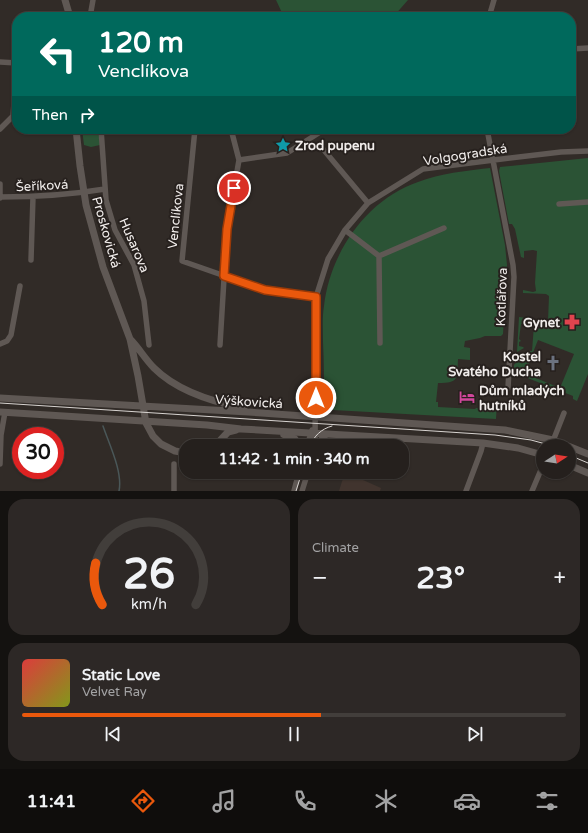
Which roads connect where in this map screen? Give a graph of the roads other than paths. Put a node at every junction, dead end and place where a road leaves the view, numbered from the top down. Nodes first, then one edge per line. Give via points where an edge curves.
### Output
1 (65, 0) edge
2 (93, 0) edge
3 (494, 0) edge
4 (69, 12) edge
5 (91, 12) edge
6 (490, 12) edge
7 (588, 48) edge
8 (576, 49) edge
9 (0, 62) edge
10 (12, 63) edge
11 (12, 117) edge
12 (0, 129) edge
13 (77, 134) edge
14 (101, 134) edge
15 (195, 134) edge
16 (232, 134) edge
17 (317, 134) edge
18 (488, 134) edge
19 (323, 149) dead end
20 (588, 151) edge
21 (239, 160) junction
22 (494, 160) junction
23 (0, 184) edge
24 (105, 189) junction
25 (84, 193) junction
26 (33, 197) junction
27 (0, 198) edge
28 (588, 202) edge
29 (368, 203) junction
30 (559, 204) dead end
31 (444, 228) dead end
32 (345, 230) junction
33 (379, 256) junction
34 (31, 260) dead end
35 (224, 276) junction
36 (20, 286) dead end
37 (316, 297) junction
38 (130, 339) junction
39 (380, 343) dead end
40 (0, 344) edge
41 (149, 345) dead end
42 (220, 345) dead end
43 (508, 388) dead end
44 (0, 398) edge
45 (2, 412) edge
46 (564, 413) dead end
47 (267, 414) junction
48 (316, 418) junction
49 (207, 425) junction
50 (241, 429) junction
51 (273, 431) junction
52 (313, 433) junction
53 (329, 434) junction
54 (1, 435) edge
55 (221, 438) joint
56 (296, 439) edge
57 (310, 439) edge
58 (314, 439) edge
59 (321, 439) edge
60 (538, 439) edge
61 (554, 439) edge
62 (483, 443) junction
63 (576, 450) edge
64 (179, 452) edge
65 (536, 453) edge
66 (588, 454) edge
67 (0, 464) edge
68 (174, 464) dead end
69 (576, 468) edge
70 (588, 473) edge
71 (297, 479) edge
72 (306, 479) edge
73 (537, 479) edge
74 (174, 491) edge
75 (294, 491) edge
76 (302, 491) edge
77 (466, 491) edge
78 (532, 491) edge

1 - 4 street
2 - 5 street
3 - 6 street
7 - 8 street
9 - 10 street
11 - 12 street
13 - 25 street, Proskovická
14 - 24 street, Husarova
15 - 35 street, Venclíkova via 182,261
16 - 21 street
17 - 21 street via 287,153
18 - 22 street, Kotlářova
19 - 29 street
20 - 22 street, Volgogradská
21 - 35 street via 227,229
22 - 29 street, Volgogradská via 423,169
22 - 43 street, Kotlářova via 514,271
23 - 27 street, Šeříková
24 - 25 street, Šeříková
24 - 41 street, Husarova via 115,230 134,265 144,301
25 - 26 street, Šeříková
25 - 38 street, Proskovická via 104,267
26 - 27 street, Šeříková
26 - 34 street
28 - 30 street
29 - 32 street, Volgogradská
31 - 33 street
32 - 33 street
32 - 37 street, Volgogradská via 328,259
33 - 39 street
35 - 37 street, Venclíkova via 265,290
35 - 42 street
36 - 40 street via 11,335 7,341
37 - 48 street, Volgogradská
38 - 47 street via 155,369 174,383 213,400
38 - 64 street via 147,427 165,447
44 - 47 street, Výškovická
45 - 49 street, Výškovická
45 - 54 street
46 - 61 street
47 - 48 street, Výškovická
48 - 52 street, Volgogradská
48 - 60 street, Výškovická via 505,430
49 - 50 street, Výškovická
49 - 55 street via 219,429
50 - 51 street, Výškovická
50 - 55 street via 231,431
51 - 52 street, Výškovická
51 - 56 street
52 - 53 street, Výškovická
52 - 57 street
52 - 58 street
53 - 59 street
53 - 62 street, Výškovická
54 - 67 street
62 - 65 street, Výškovická
62 - 77 street
63 - 66 street, Výškovická
68 - 74 street
69 - 70 street
71 - 75 street
72 - 76 street
73 - 78 street

